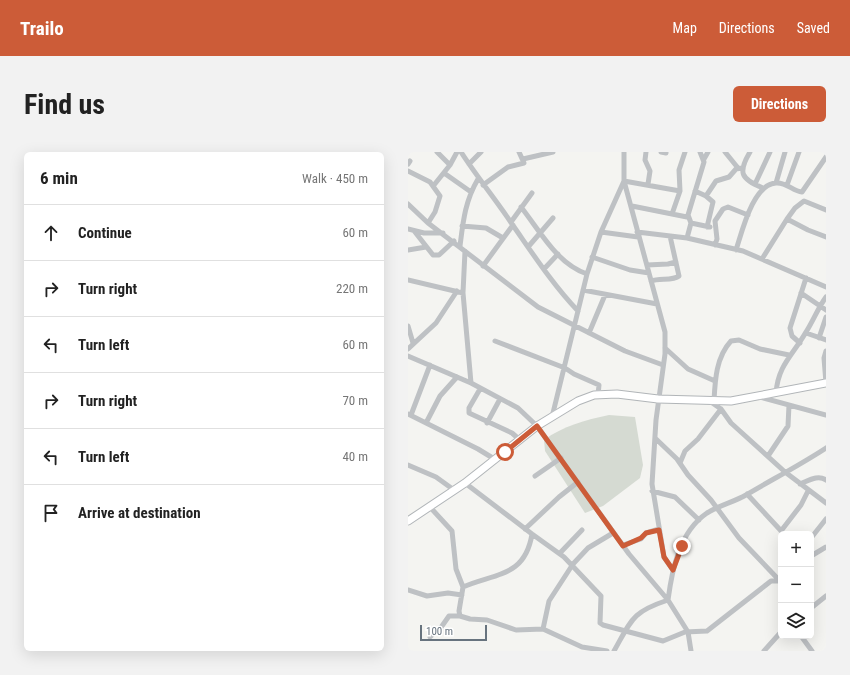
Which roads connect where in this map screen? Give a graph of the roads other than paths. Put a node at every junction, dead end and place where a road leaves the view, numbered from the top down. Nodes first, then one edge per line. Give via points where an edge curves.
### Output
1 (438, 152) edge
2 (457, 152) edge
3 (461, 152) edge
4 (481, 152) edge
5 (519, 152) edge
6 (553, 152) edge
7 (624, 152) edge
8 (646, 152) edge
9 (685, 152) edge
10 (700, 152) edge
11 (708, 152) edge
12 (726, 152) edge
13 (750, 152) edge
14 (770, 152) edge
15 (785, 152) edge
16 (799, 152) edge
17 (826, 157) edge
18 (522, 159) junction
19 (704, 159) junction
20 (468, 164) junction
21 (450, 165) junction
22 (740, 168) junction
23 (408, 172) edge
24 (444, 173) junction
25 (478, 178) junction
26 (624, 181) junction
27 (776, 183) junction
28 (648, 184) junction
29 (755, 184) junction
30 (434, 185) junction
31 (483, 185) junction
32 (787, 185) junction
33 (763, 188) junction
34 (694, 191) junction
35 (470, 192) junction
36 (680, 192) junction
37 (532, 193) dead end
38 (706, 196) junction
39 (408, 204) edge
40 (632, 206) junction
41 (521, 207) junction
42 (826, 210) edge
43 (672, 214) junction
44 (748, 215) junction
45 (687, 217) junction
46 (553, 218) dead end
47 (787, 219) junction
48 (428, 223) junction
49 (691, 223) junction
50 (512, 224) junction
51 (462, 226) junction
52 (707, 227) junction
53 (408, 229) edge
54 (715, 229) junction
55 (415, 232) junction
56 (601, 232) junction
57 (541, 233) junction
58 (443, 234) junction
59 (638, 235) junction
60 (670, 236) junction
61 (826, 237) edge
62 (503, 238) junction
63 (687, 238) junction
64 (454, 241) junction
65 (715, 245) junction
66 (460, 246) junction
67 (528, 246) junction
68 (426, 247) junction
69 (408, 250) edge
70 (736, 250) junction
71 (465, 252) junction
72 (558, 254) junction
73 (592, 257) junction
74 (762, 258) junction
75 (676, 262) junction
76 (647, 265) junction
77 (483, 266) junction
78 (544, 269) junction
79 (649, 273) junction
80 (587, 274) junction
81 (806, 278) junction
82 (408, 280) edge
83 (651, 281) junction
84 (826, 287) edge
85 (583, 290) junction
86 (457, 291) junction
87 (464, 293) junction
88 (801, 293) junction
89 (606, 295) junction
90 (826, 297) edge
91 (657, 304) junction
92 (820, 306) junction
93 (826, 310) edge
94 (578, 312) junction
95 (826, 317) edge
96 (408, 326) edge
97 (575, 326) junction
98 (589, 333) junction
99 (806, 333) junction
100 (819, 338) junction
101 (826, 340) edge
102 (495, 341) dead end
103 (413, 343) junction
104 (800, 343) junction
105 (665, 348) junction
106 (408, 349) edge
107 (826, 351) edge
108 (789, 355) junction
109 (408, 356) edge
110 (430, 365) junction
111 (663, 365) junction
112 (565, 368) junction
113 (457, 377) junction
114 (715, 381) junction
115 (471, 383) junction
116 (826, 383) edge
117 (480, 389) junction
118 (776, 393) junction
119 (598, 395) junction
120 (760, 397) junction
121 (500, 399) junction
122 (658, 399) junction
123 (713, 401) junction
124 (789, 405) junction
125 (721, 409) junction
126 (409, 415) edge
127 (826, 415) edge
128 (552, 416) junction
129 (426, 423) junction
130 (487, 423) junction
131 (537, 426) junction
132 (655, 438) junction
133 (520, 440) junction
134 (826, 448) edge
135 (768, 456) junction
136 (561, 458) junction
137 (496, 460) junction
138 (680, 463) junction
139 (408, 465) edge
140 (785, 472) junction
141 (535, 476) dead end
142 (826, 480) edge
143 (578, 482) junction
144 (465, 483) junction
145 (800, 484) junction
146 (454, 490) junction
147 (652, 491) junction
148 (808, 491) junction
149 (747, 494) junction
150 (826, 503) edge
151 (430, 506) junction
152 (717, 508) junction
153 (826, 519) edge
154 (699, 520) junction
155 (408, 521) edge
156 (525, 529) junction
157 (582, 530) dead end
158 (659, 530) junction
159 (782, 531) edge
160 (784, 531) edge
161 (613, 533) junction
162 (532, 534) junction
163 (814, 534) edge
164 (623, 546) junction
165 (826, 547) edge
166 (560, 553) junction
167 (814, 554) edge
168 (573, 564) junction
169 (673, 570) junction
170 (778, 579) edge
171 (778, 582) edge
172 (463, 587) junction
173 (408, 590) edge
174 (462, 595) junction
175 (826, 596) edge
176 (668, 600) junction
177 (814, 606) edge
178 (460, 616) junction
179 (543, 629) junction
180 (626, 630) junction
181 (688, 632) junction
182 (778, 635) edge
183 (430, 637) dead end
184 (803, 639) edge
185 (810, 650) edge
186 (607, 651) edge
187 (614, 651) edge
188 (691, 651) edge
189 (764, 651) edge

1 - 21 street
2 - 21 street
3 - 20 street
4 - 20 street
5 - 18 street
6 - 18 street
7 - 26 street
8 - 28 street via 645,160 650,171
9 - 36 street via 679,170
10 - 19 street
11 - 19 street
12 - 22 street
13 - 22 street
14 - 29 street
15 - 27 street
16 - 32 street
17 - 32 street via 804,190 799,191
18 - 31 street via 524,163 508,167
19 - 34 street
20 - 25 street
21 - 24 street
22 - 29 street via 744,176
22 - 38 street via 729,177 716,181
23 - 30 street
24 - 30 street
24 - 35 street
25 - 31 street
25 - 35 street
26 - 28 street
26 - 40 street
26 - 56 street
27 - 32 street
27 - 33 street
28 - 36 street
29 - 33 street
30 - 48 street via 440,198
31 - 50 street
33 - 44 street
34 - 38 street
34 - 45 street
35 - 51 street
36 - 43 street
37 - 41 street
38 - 52 street via 713,204
39 - 48 street
40 - 43 street
40 - 59 street
41 - 50 street
41 - 57 street
42 - 47 street via 804,201
43 - 45 street
44 - 54 street via 725,207 715,221
44 - 70 street
45 - 49 street
46 - 57 street
47 - 61 street
47 - 74 street
48 - 58 street
49 - 52 street
49 - 63 street
50 - 62 street
50 - 67 street
51 - 62 street via 486,228
51 - 66 street
52 - 54 street
53 - 55 street
54 - 65 street
55 - 58 street
55 - 68 street
56 - 59 street
56 - 73 street
57 - 67 street
57 - 72 street
58 - 64 street
59 - 60 street
59 - 76 street
60 - 63 street
60 - 75 street
62 - 77 street
63 - 65 street
64 - 66 street
64 - 68 street via 436,256
65 - 70 street
66 - 71 street
67 - 78 street
68 - 69 street
70 - 74 street
71 - 77 street
71 - 87 street
72 - 78 street
72 - 80 street via 570,267
73 - 79 street via 630,270
73 - 80 street
74 - 81 street
75 - 76 street
75 - 83 street via 678,278
76 - 79 street
77 - 97 street via 538,307
78 - 94 street
79 - 83 street
80 - 85 street
81 - 84 street
81 - 88 street
82 - 86 street
83 - 91 street
85 - 89 street
85 - 94 street
86 - 87 street
86 - 103 street via 436,323
87 - 115 street
88 - 92 street
88 - 104 street via 790,328 792,336
89 - 91 street
89 - 98 street
90 - 92 street
91 - 105 street via 665,332
92 - 93 street
92 - 99 street
94 - 97 street
95 - 100 street
96 - 103 street
97 - 98 street
97 - 112 street
98 - 111 street
99 - 100 street
99 - 104 street
100 - 101 street
102 - 112 street
103 - 106 street
104 - 108 street
105 - 111 street
105 - 114 street via 688,369
107 - 116 street
108 - 114 street via 735,340 726,346 722,354
108 - 118 street via 778,377
109 - 110 street
110 - 113 street
110 - 126 street
111 - 122 street
112 - 119 street via 599,385
112 - 128 street
113 - 115 street
113 - 129 street via 440,396
114 - 123 street
115 - 117 street
116 - 118 main road
117 - 121 street
117 - 130 street via 468,410
118 - 120 main road
119 - 122 main road via 617,394
119 - 128 main road via 578,401
120 - 123 main road
120 - 124 street
121 - 130 street
121 - 131 street via 518,408
122 - 123 main road
122 - 132 street
123 - 125 street
124 - 127 street
124 - 135 street via 788,426
125 - 135 street via 731,423
125 - 138 street via 685,451
126 - 129 street
128 - 131 main road
129 - 137 street
130 - 133 street via 512,433
131 - 133 main road
131 - 136 street
132 - 138 street
132 - 147 street
133 - 137 main road
134 - 140 street
135 - 140 street
136 - 141 street
136 - 143 street
137 - 144 main road
138 - 152 street
139 - 146 street via 436,476
140 - 145 street
140 - 149 street
142 - 145 street via 815,478
143 - 156 street
143 - 161 street
144 - 146 main road
144 - 156 street
145 - 148 street
146 - 151 main road
147 - 154 street via 675,497
147 - 158 street
148 - 150 street
148 - 160 street
149 - 152 street
149 - 159 street
151 - 155 main road
151 - 172 street via 452,531 456,569
152 - 154 street
152 - 170 street via 739,538
153 - 163 street
154 - 169 street via 682,546
156 - 162 street
157 - 166 street
158 - 164 street via 646,533
158 - 169 street via 664,557
161 - 164 street
161 - 168 street via 588,548
162 - 166 street
162 - 172 street via 530,549 522,561 504,573
164 - 176 street
165 - 167 street
166 - 168 street
168 - 179 street via 549,601
168 - 180 street via 601,596 600,623
169 - 176 street
171 - 181 street via 771,581 706,631
172 - 174 street
173 - 174 street via 427,596 448,593
174 - 178 street
175 - 177 street
176 - 180 street via 642,610
176 - 181 street
178 - 179 street via 487,620 516,630
178 - 183 street via 449,616
179 - 186 street via 586,648
180 - 181 street via 663,641
180 - 187 street
181 - 188 street
182 - 189 street
184 - 185 street

